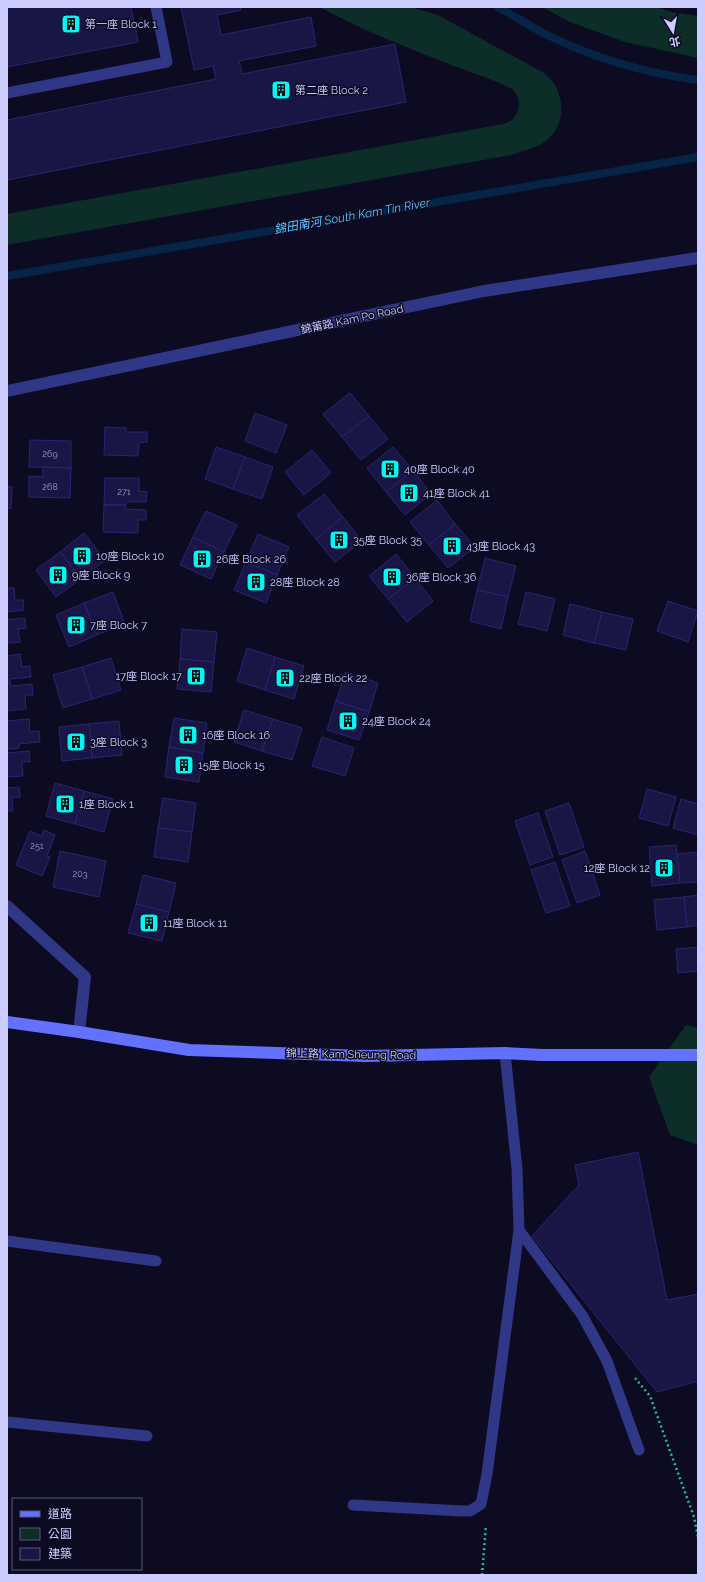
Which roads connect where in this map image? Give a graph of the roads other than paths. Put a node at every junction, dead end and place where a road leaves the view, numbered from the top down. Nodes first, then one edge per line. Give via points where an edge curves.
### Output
1 (156, 7) edge
2 (7, 94) edge
3 (698, 258) edge
4 (7, 391) edge
5 (7, 906) edge
6 (7, 1022) edge
7 (79, 1032) junction
8 (505, 1053) junction
9 (698, 1055) edge
10 (519, 1230) junction
11 (7, 1241) edge
12 (156, 1261) dead end
13 (7, 1422) edge
14 (147, 1436) dead end
15 (639, 1450) dead end
16 (353, 1505) dead end

1 - 2 lane via 167,62
3 - 4 street, 錦莆路 Kam Po Road via 484,291
5 - 7 street via 85,977
6 - 7 main road, 錦上路 Kam Sheung Road
7 - 8 main road, 錦上路 Kam Sheung Road via 189,1050 366,1056
8 - 9 main road, 錦上路 Kam Sheung Road
8 - 10 lane via 517,1169
10 - 15 lane via 582,1315 610,1368
10 - 16 lane via 481,1504 470,1511
11 - 12 lane
13 - 14 lane

